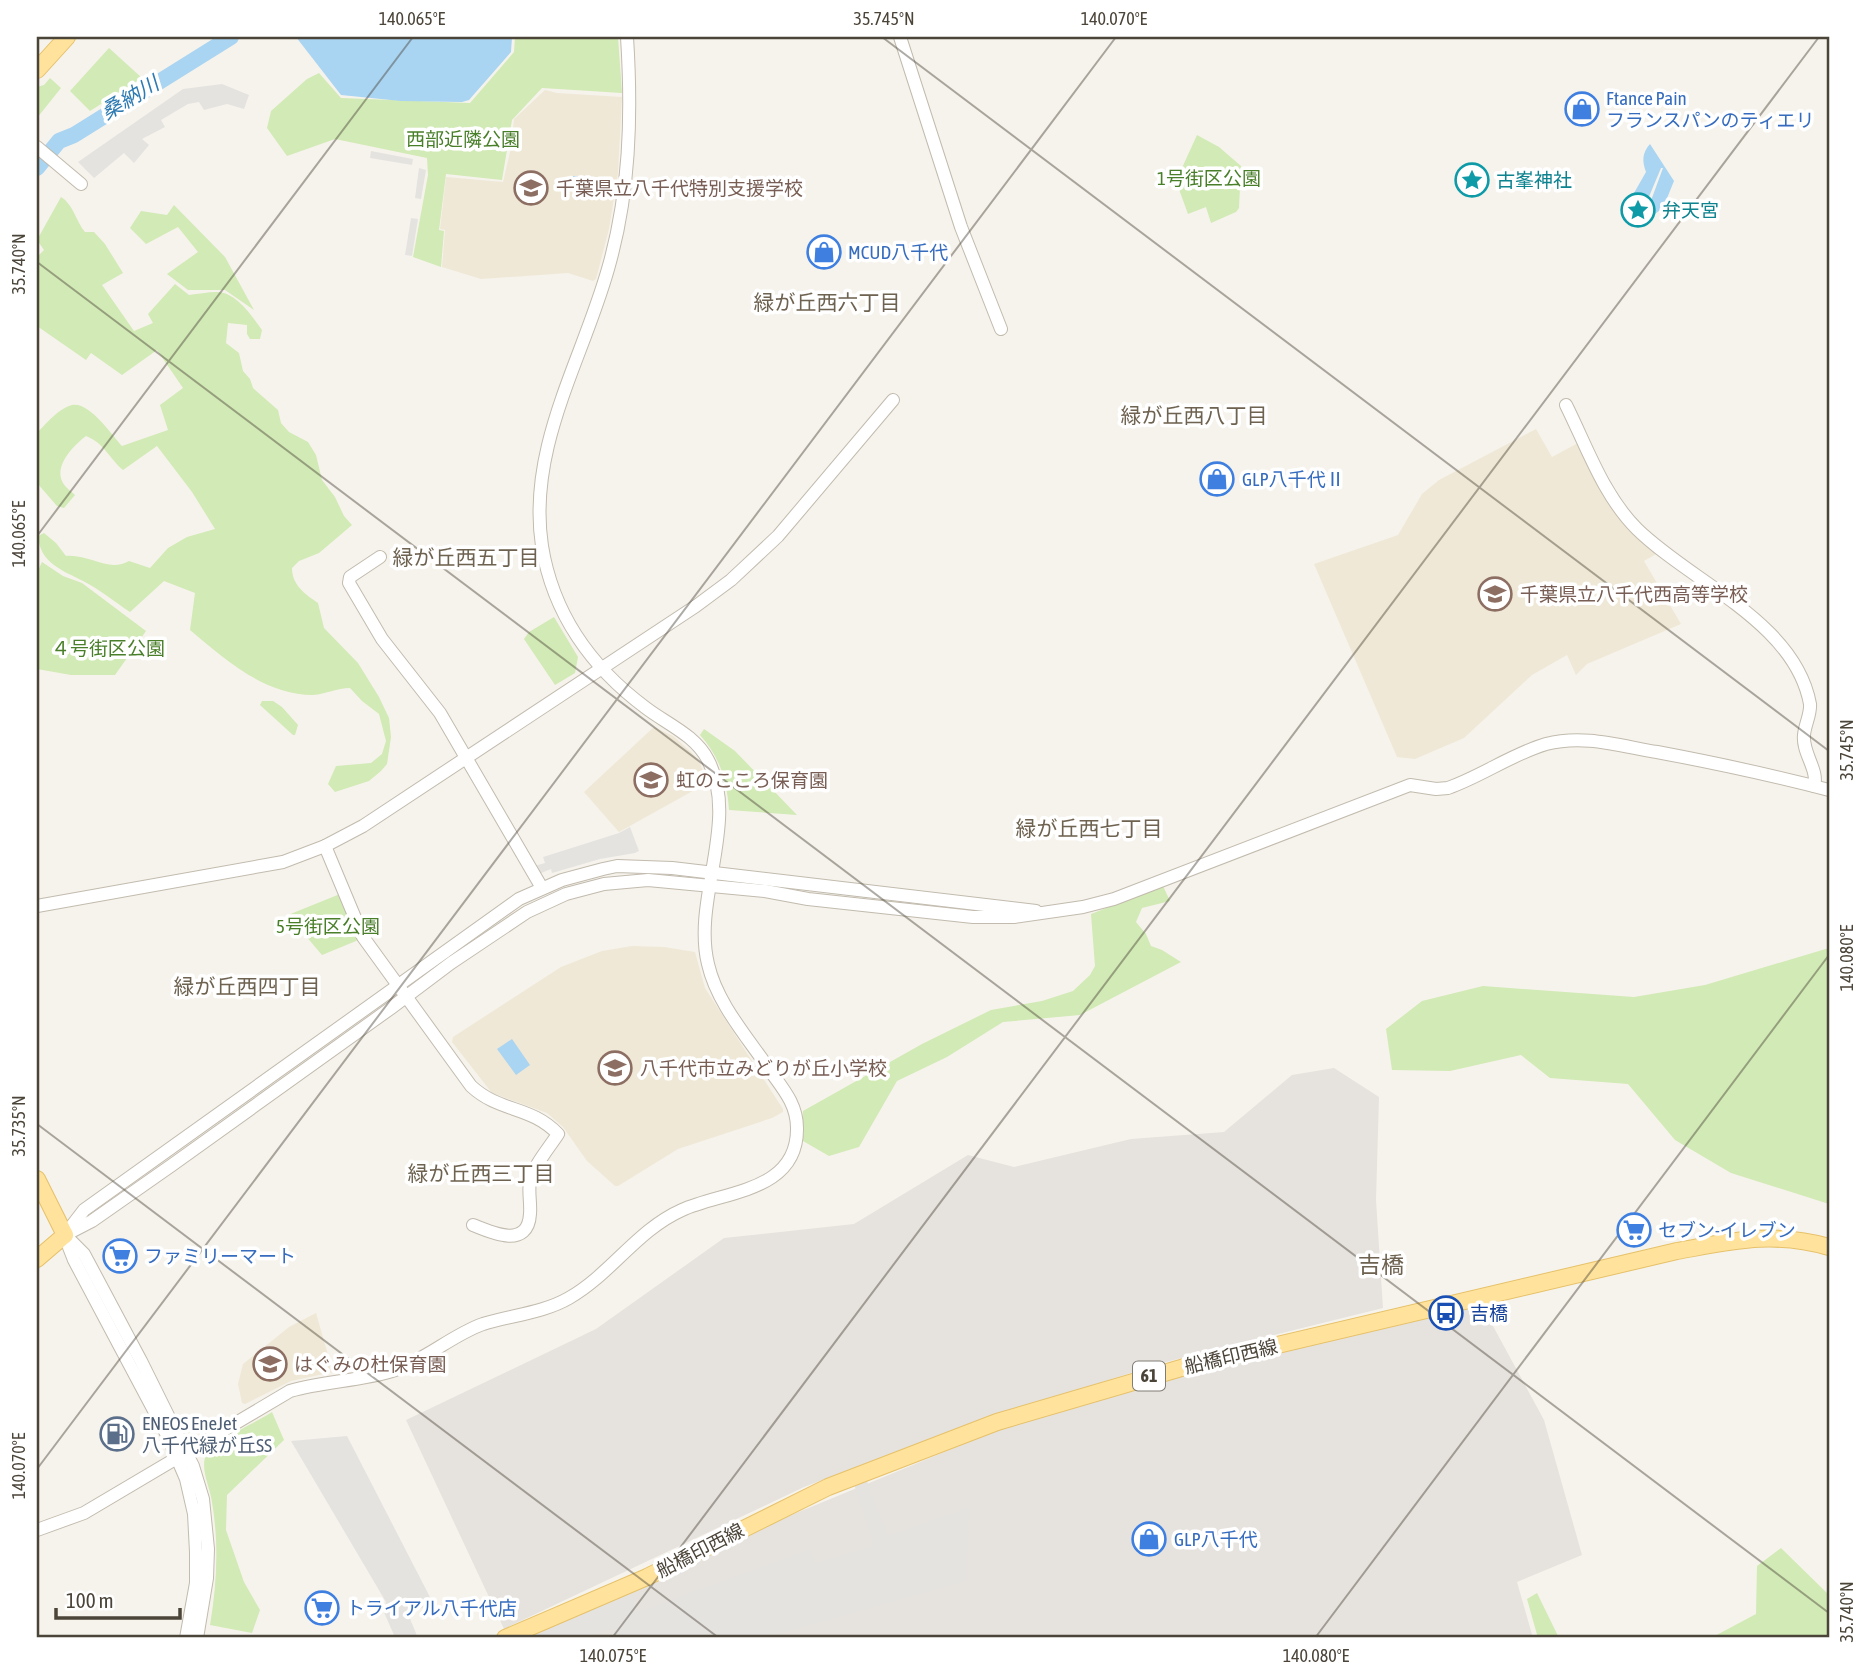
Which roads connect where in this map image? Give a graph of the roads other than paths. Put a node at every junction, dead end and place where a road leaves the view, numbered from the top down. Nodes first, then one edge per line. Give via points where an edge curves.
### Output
1 (67, 37) edge
2 (627, 37) edge
3 (900, 37) edge
4 (37, 70) edge
5 (37, 147) edge
6 (81, 184) dead end
7 (1002, 329) dead end
8 (893, 400) dead end
9 (1566, 405) dead end
10 (380, 557) dead end
11 (601, 669) junction
12 (467, 758) junction
13 (1814, 786) junction
14 (1829, 790) edge
15 (325, 846) junction
16 (712, 872) junction
17 (710, 886) junction
18 (542, 888) junction
19 (37, 906) edge
20 (1047, 913) junction
21 (401, 992) junction
22 (37, 1180) edge
23 (473, 1225) dead end
24 (65, 1235) junction
25 (37, 1247) edge
26 (1829, 1247) edge
27 (37, 1259) edge
28 (182, 1454) junction
29 (37, 1530) edge
30 (187, 1638) edge
31 (197, 1638) edge
32 (505, 1638) edge

1 - 4 main road
2 - 11 street via 630,135 615,243 597,308 549,435 540,487 542,547 552,586 572,631
3 - 7 street via 961,227
5 - 6 street
8 - 11 street via 753,561 696,606
9 - 13 street via 1618,508 1638,530 1752,618 1789,653 1806,684 1811,707 1804,744 1816,779
10 - 12 street via 349,583 382,639 440,713
11 - 12 street
11 - 16 street via 650,712 689,737 708,759 719,793
12 - 15 street
12 - 18 street
13 - 14 street
13 - 20 street via 1599,741 1568,740 1546,744 1448,788 1410,785 1114,899
15 - 19 street via 255,869
15 - 21 street via 363,937
16 - 17 street
16 - 18 street via 617,866
16 - 20 street
17 - 20 street via 973,917
17 - 21 street via 648,880 566,894 527,912
17 - 28 street via 705,946 718,993 795,1110 794,1150 782,1169 764,1183 684,1209 650,1228 585,1288 564,1301 480,1326 396,1369 290,1391
18 - 21 street via 492,917
21 - 23 street via 480,1095 534,1115 558,1134 532,1176 526,1228 514,1236 500,1236
21 - 24 street via 84,1210
22 - 24 main road
24 - 25 main road
24 - 27 main road
24 - 28 street via 74,1260
26 - 32 main road, 船橋印西線 / 61 via 1766,1237 1678,1251 1127,1382 972,1430 828,1487 647,1577
28 - 29 street via 83,1513
28 - 30 street via 194,1514 195,1583
28 - 31 street via 203,1499 208,1549

